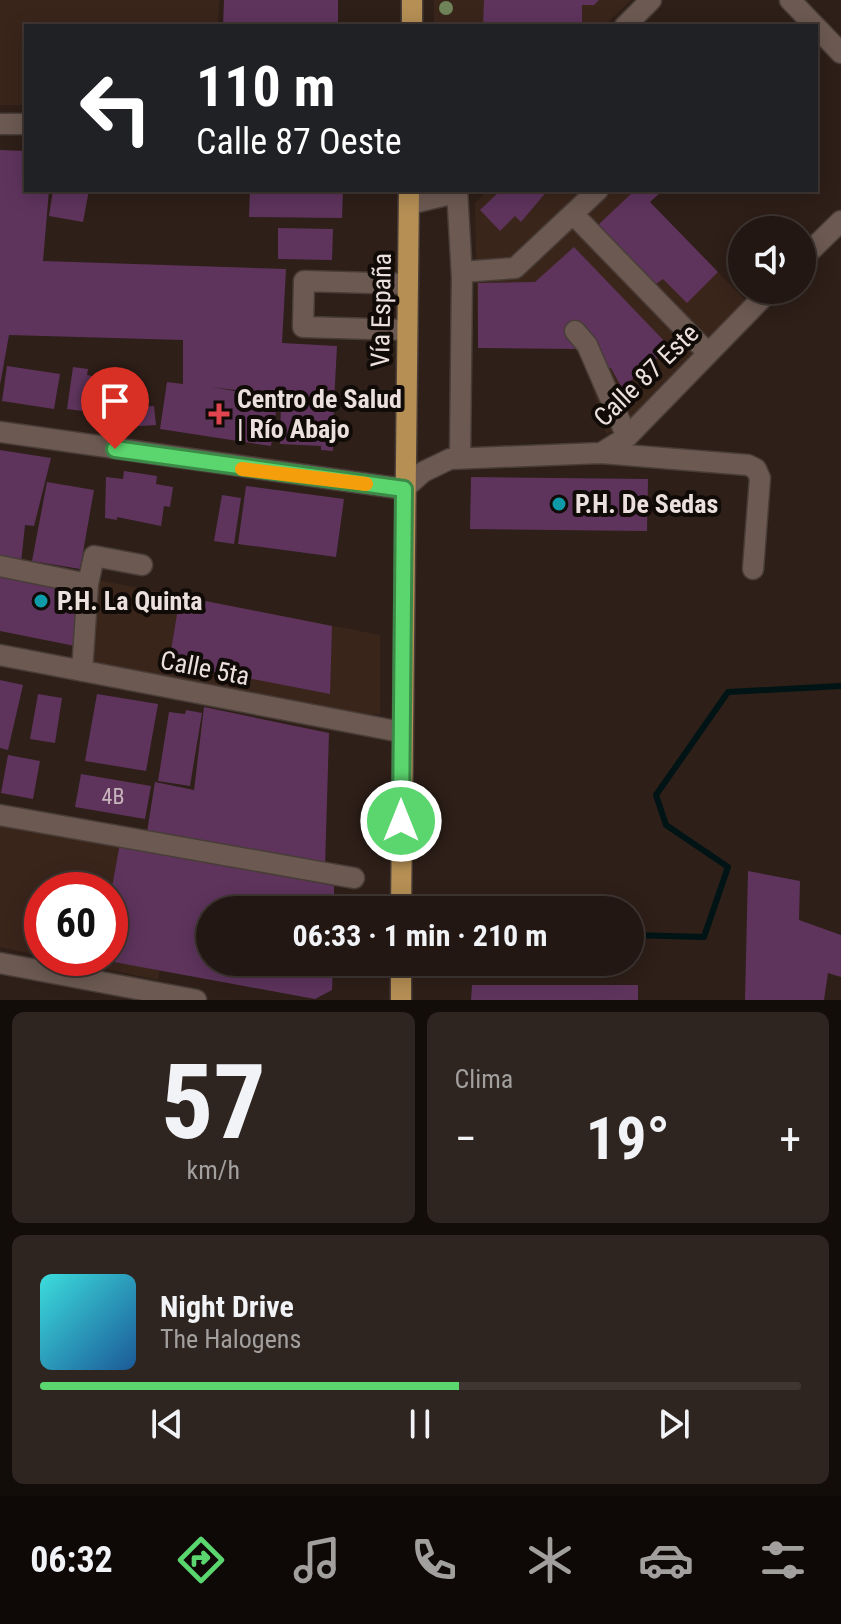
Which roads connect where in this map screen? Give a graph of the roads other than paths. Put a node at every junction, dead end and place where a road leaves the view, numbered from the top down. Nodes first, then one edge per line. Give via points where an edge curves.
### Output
1 (412, 0) edge
2 (651, 0) edge
3 (790, 0) edge
4 (412, 24) edge
5 (627, 24) edge
6 (814, 24) edge
7 (818, 28) edge
8 (841, 53) edge
9 (0, 124) edge
10 (24, 124) edge
11 (452, 192) edge
12 (455, 192) edge
13 (596, 192) edge
14 (409, 197) edge
15 (573, 214) junction
16 (841, 221) edge
17 (816, 245) edge
18 (462, 272) junction
19 (408, 284) junction
20 (756, 304) edge
21 (407, 330) junction
22 (575, 331) dead end
23 (707, 352) junction
24 (0, 432) edge
25 (627, 437) junction
26 (601, 453) junction
27 (460, 458) junction
28 (404, 489) junction
29 (142, 565) dead end
30 (0, 566) edge
31 (753, 569) dead end
32 (88, 584) junction
33 (0, 655) edge
34 (82, 671) junction
35 (401, 732) junction
36 (0, 815) edge
37 (354, 878) dead end
38 (401, 896) edge
39 (0, 963) edge
40 (401, 976) edge
41 (196, 1000) edge
42 (401, 1000) edge

1 - 4 main road
2 - 5 street
3 - 6 street
7 - 8 street
9 - 10 street
11 - 14 street
12 - 18 street
13 - 15 street
14 - 19 main road, Vía España
15 - 18 street via 515,268
15 - 23 street
16 - 17 street
18 - 27 street
19 - 21 main road, Vía España
19 - 21 street via 304,281 303,327
20 - 23 street, Calle 87 Este
21 - 28 main road, Vía España
22 - 25 street via 587,345
23 - 25 street, Calle 87 Este
24 - 28 street
25 - 26 street, Calle 87 Este
26 - 27 street, Calle 87 Este
26 - 31 street via 756,469 760,478
27 - 28 street, Calle 87 Este via 436,463
28 - 35 main road, Vía España
29 - 32 street via 94,556
30 - 32 street
32 - 34 street
33 - 34 street, Calle 5ta
34 - 35 street, Calle 5ta
35 - 38 main road, Vía España
36 - 37 street
39 - 41 street
40 - 42 main road

